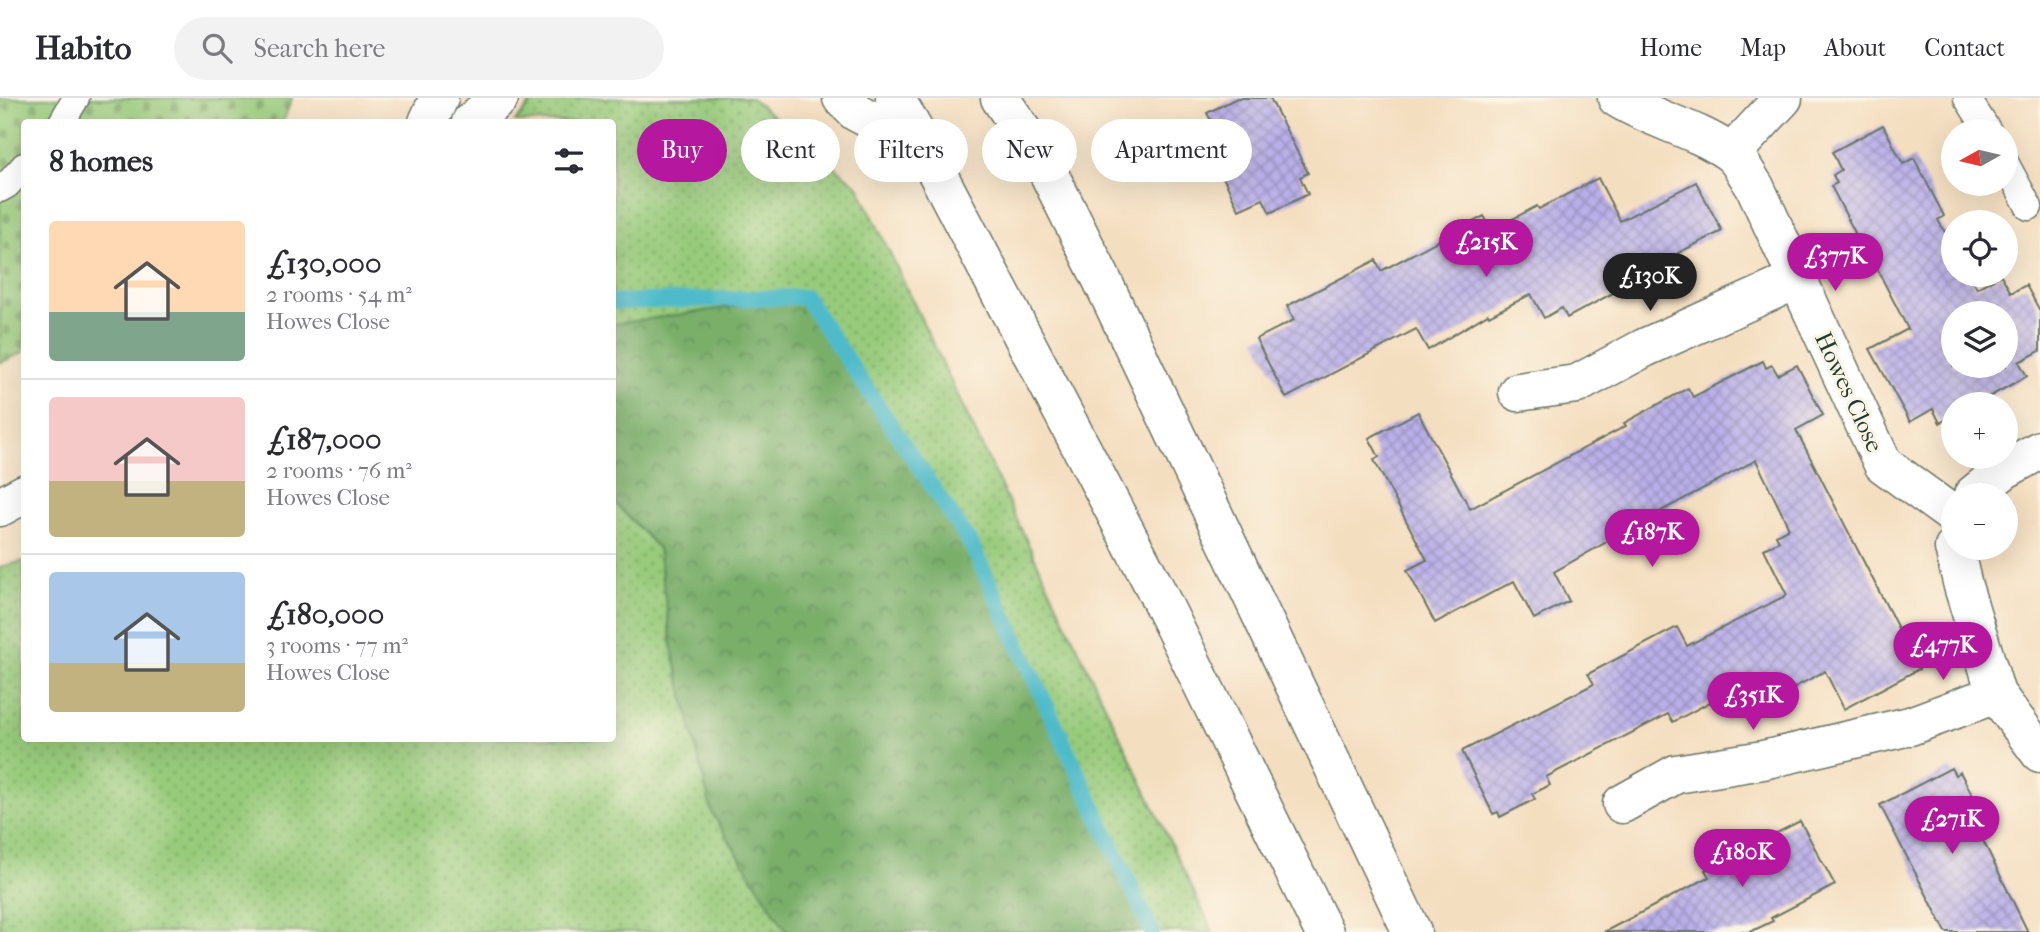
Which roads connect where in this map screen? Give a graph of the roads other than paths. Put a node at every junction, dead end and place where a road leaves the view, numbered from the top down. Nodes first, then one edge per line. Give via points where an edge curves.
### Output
1 (76, 98) edge
2 (439, 98) edge
3 (499, 98) edge
4 (842, 98) edge
5 (895, 98) edge
6 (1000, 98) edge
7 (1617, 98) edge
8 (1783, 98) edge
9 (1967, 98) edge
10 (64, 119) edge
11 (429, 119) edge
12 (474, 119) edge
13 (869, 119) edge
14 (907, 119) edge
15 (1980, 119) edge
16 (1732, 153) junction
17 (21, 170) edge
18 (942, 182) edge
19 (2018, 186) edge
20 (0, 189) edge
21 (2029, 207) dead end
22 (1796, 280) junction
23 (1518, 393) dead end
24 (2040, 450) edge
25 (1988, 483) edge
26 (21, 496) edge
27 (1941, 506) edge
28 (0, 507) edge
29 (1957, 560) edge
30 (1996, 694) junction
31 (2040, 753) edge
32 (1622, 804) dead end
33 (1324, 932) edge
34 (1412, 932) edge

1 - 10 lane
2 - 11 main road
3 - 12 main road
4 - 13 main road
5 - 14 main road
6 - 34 main road via 1042,162 1102,281
7 - 16 main road, Howes Close
8 - 16 main road
9 - 15 lane
16 - 22 main road, Howes Close via 1755,187
17 - 20 lane
18 - 33 main road via 1155,588
19 - 21 lane
22 - 23 main road via 1644,348 1577,384
22 - 27 main road, Howes Close via 1883,464
24 - 25 main road
26 - 28 main road
29 - 30 main road
30 - 31 main road
30 - 32 main road via 1910,726 1763,760 1676,774

